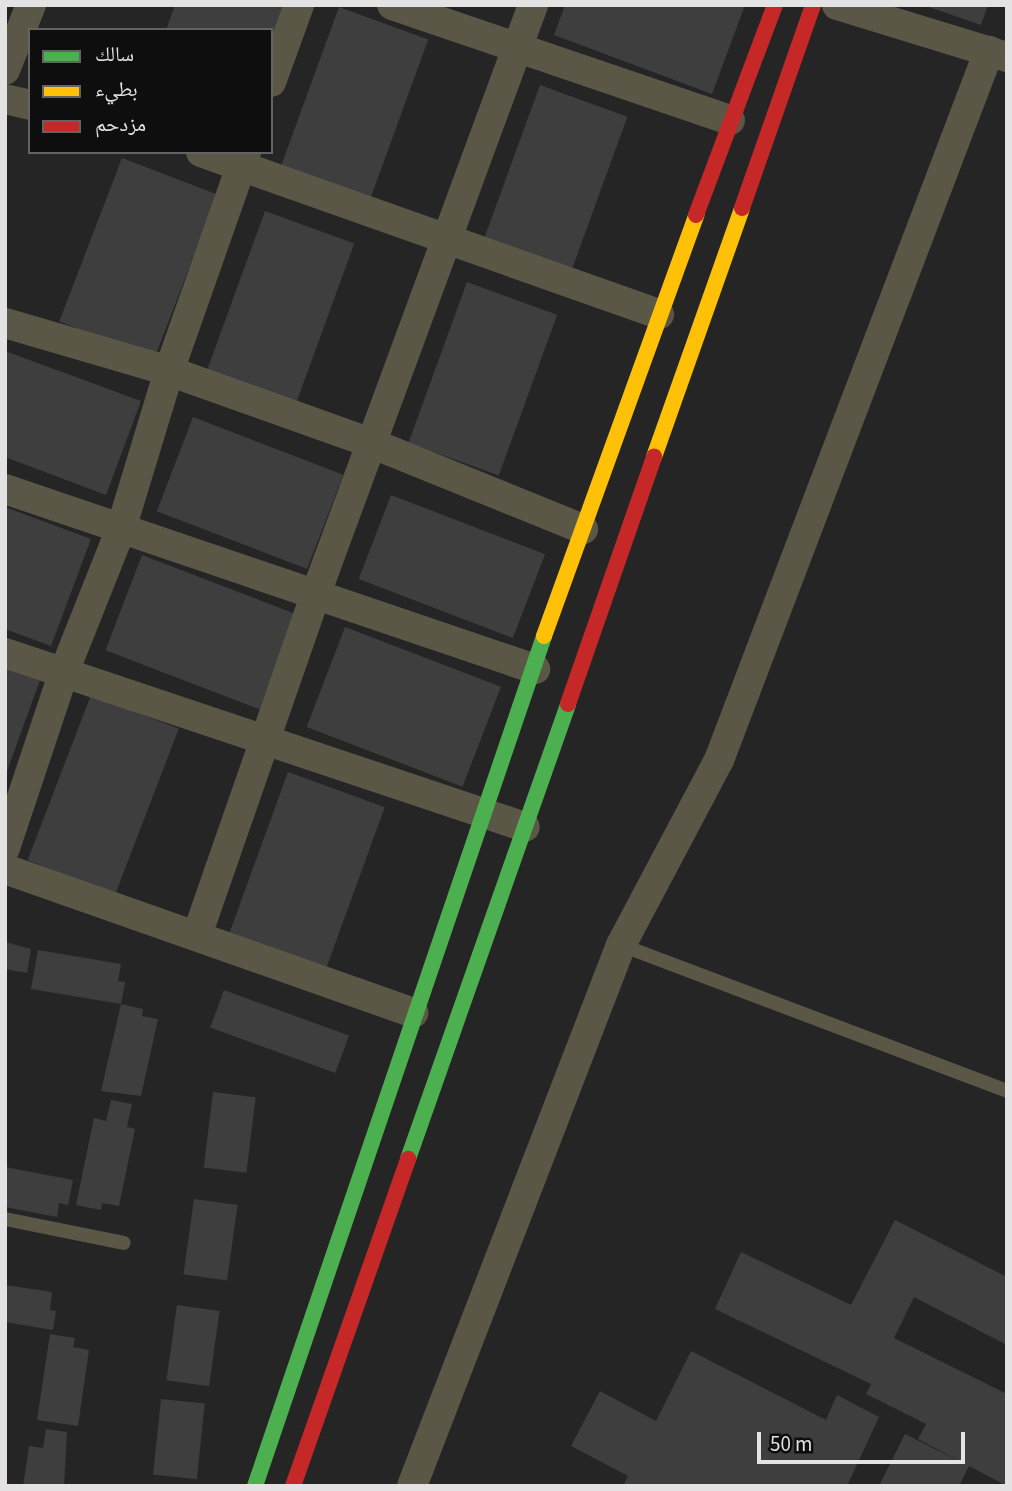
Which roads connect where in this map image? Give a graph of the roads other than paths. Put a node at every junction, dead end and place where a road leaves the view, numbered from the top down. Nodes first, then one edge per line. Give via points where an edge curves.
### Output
1 (31, 5) edge
2 (299, 5) edge
3 (392, 5) edge
4 (533, 5) edge
5 (775, 5) edge
6 (813, 5) edge
7 (837, 5) edge
8 (518, 46) junction
9 (998, 54) edge
10 (5, 70) edge
11 (273, 76) edge
12 (5, 99) edge
13 (28, 105) edge
14 (730, 120) junction
15 (215, 154) edge
16 (244, 158) edge
17 (446, 237) junction
18 (659, 314) junction
19 (5, 323) edge
20 (169, 371) junction
21 (371, 443) junction
22 (5, 489) edge
23 (121, 529) junction
24 (583, 529) junction
25 (315, 596) junction
26 (5, 653) edge
27 (535, 669) junction
28 (64, 672) junction
29 (265, 742) junction
30 (481, 812) junction
31 (525, 827) junction
32 (5, 848) edge
33 (5, 869) edge
34 (197, 935) junction
35 (621, 944) junction
36 (413, 1013) junction
37 (1007, 1091) edge
38 (5, 1219) edge
39 (124, 1243) dead end
40 (255, 1486) edge
41 (293, 1486) edge
42 (412, 1486) edge

1 - 10 street
2 - 11 street
3 - 8 street
4 - 8 street
5 - 14 main road
6 - 31 main road
7 - 9 street
8 - 14 street
8 - 17 street
9 - 35 street via 719,760
12 - 13 street
14 - 18 main road
15 - 16 street
16 - 17 street
16 - 20 street
17 - 18 street
17 - 21 street
18 - 24 main road
19 - 20 street
20 - 21 street
20 - 23 street
21 - 24 street
21 - 25 street
22 - 23 street
23 - 25 street
23 - 28 street
24 - 27 main road
25 - 27 street
25 - 29 street
26 - 28 street
27 - 30 main road
28 - 29 street
28 - 32 street
29 - 30 street
29 - 34 street
30 - 31 street
30 - 36 main road
31 - 41 main road
33 - 34 street
34 - 36 street
35 - 37 lane
35 - 42 street
36 - 40 main road
38 - 39 lane

